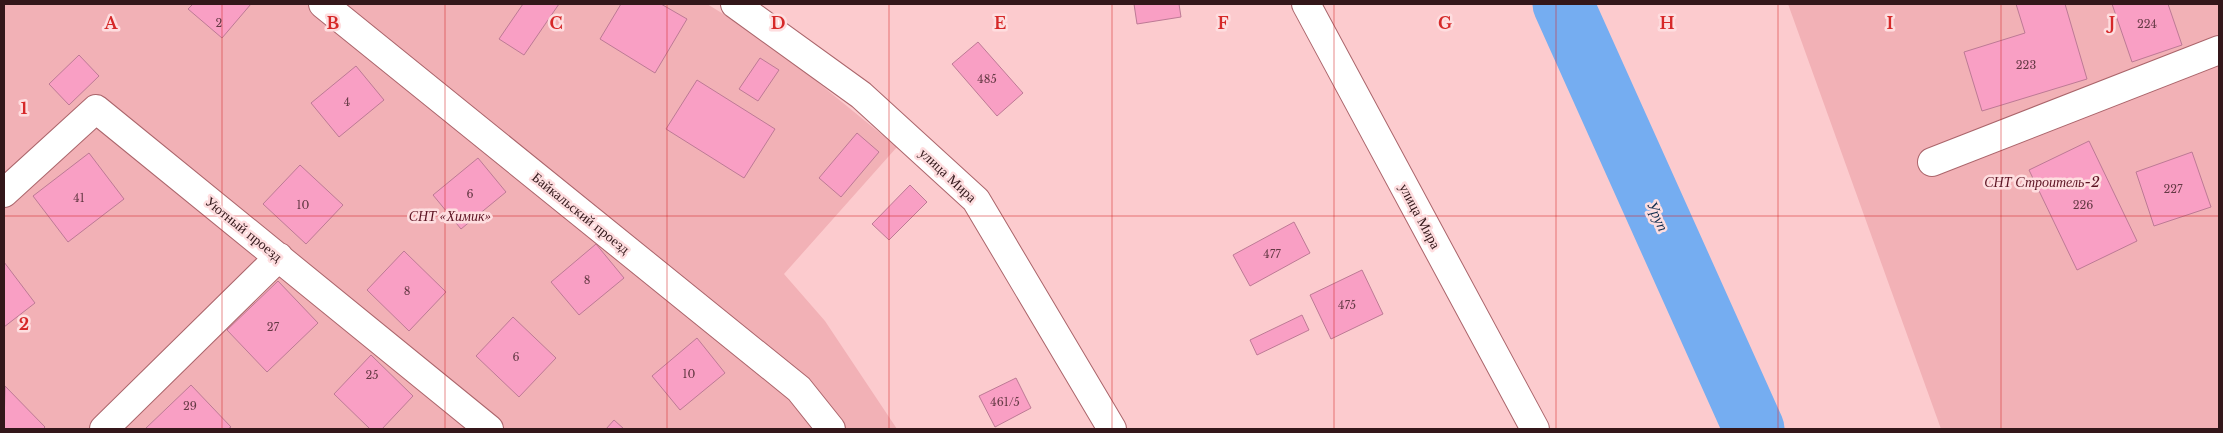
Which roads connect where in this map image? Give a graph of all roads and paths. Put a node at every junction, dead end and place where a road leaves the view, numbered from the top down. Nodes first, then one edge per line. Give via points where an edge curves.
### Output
1 (323, 4) edge
2 (735, 4) edge
3 (1306, 4) edge
4 (2219, 50) edge
5 (1932, 162) dead end
6 (4, 193) edge
7 (279, 257) junction
8 (470, 424) edge
9 (104, 429) edge
10 (831, 429) edge
11 (1112, 429) edge
12 (1535, 429) edge

1 - 10 street, Байкальский проезд via 800,389
2 - 11 street, улица Мира via 861,95 976,200
3 - 12 street, улица Мира
4 - 5 street
6 - 7 street, Уютный проезд via 96,109
7 - 8 street, Уютный проезд
7 - 9 street

